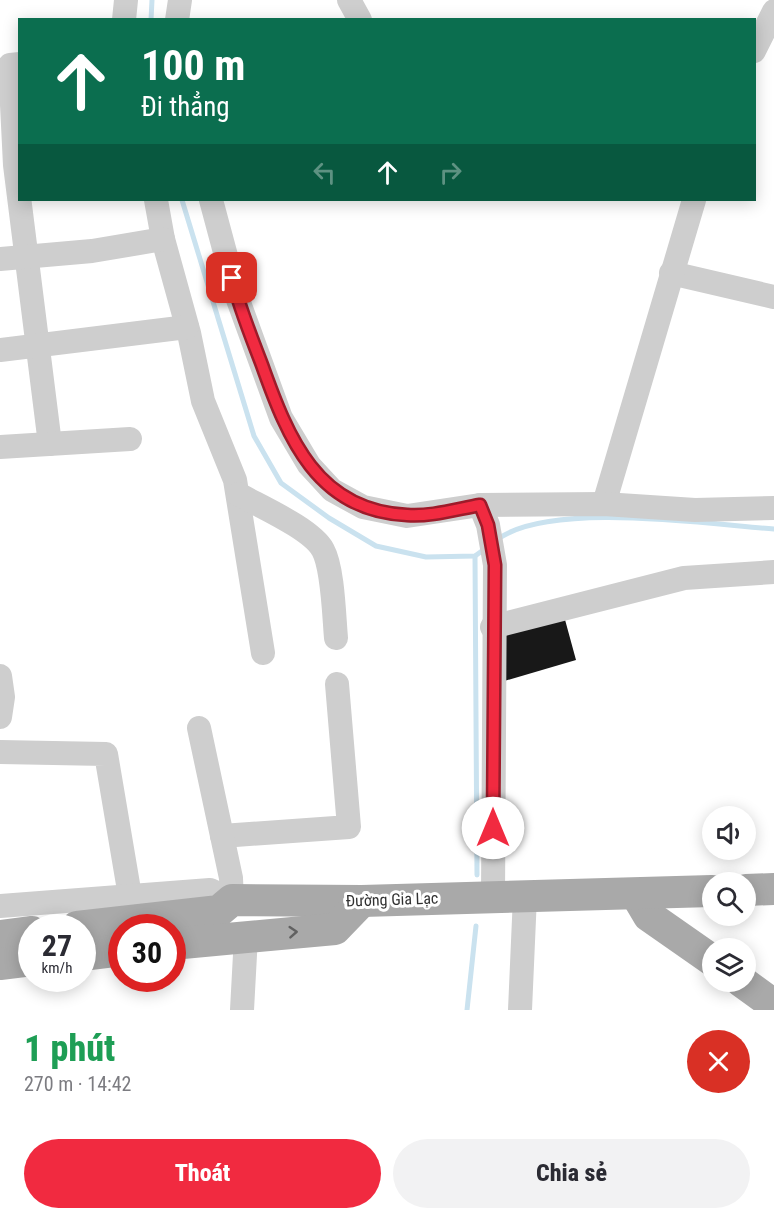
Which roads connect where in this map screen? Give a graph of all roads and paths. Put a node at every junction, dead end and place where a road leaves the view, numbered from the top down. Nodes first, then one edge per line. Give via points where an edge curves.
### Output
1 (126, 0) edge
2 (180, 0) edge
3 (349, 0) edge
4 (774, 11) edge
5 (124, 18) edge
6 (177, 18) edge
7 (359, 18) edge
8 (756, 47) edge
9 (18, 64) edge
10 (11, 165) edge
11 (156, 201) edge
12 (211, 201) edge
13 (694, 201) edge
14 (163, 240) junction
15 (25, 256) junction
16 (0, 258) edge
17 (671, 273) junction
18 (774, 297) edge
19 (187, 327) junction
20 (36, 347) junction
21 (0, 350) edge
22 (130, 439) dead end
23 (50, 444) junction
24 (0, 447) edge
25 (238, 494) junction
26 (604, 504) junction
27 (774, 508) edge
28 (484, 515) junction
29 (774, 572) edge
30 (492, 627) junction
31 (336, 638) dead end
32 (263, 653) dead end
33 (0, 676) edge
34 (337, 684) dead end
35 (0, 717) edge
36 (199, 728) dead end
37 (0, 752) edge
38 (222, 836) junction
39 (774, 889) edge
40 (756, 890) edge
41 (702, 891) edge
42 (636, 894) junction
43 (130, 896) junction
44 (493, 896) junction
45 (525, 896) junction
46 (232, 900) junction
47 (362, 901) junction
48 (0, 906) edge
49 (96, 925) edge
50 (18, 934) edge
51 (0, 936) edge
52 (246, 936) junction
53 (186, 942) edge
54 (702, 953) edge
55 (18, 962) edge
56 (0, 964) edge
57 (756, 992) edge
58 (774, 1005) edge
59 (242, 1010) edge
60 (520, 1010) edge

1 - 5 street
2 - 6 street
3 - 7 street
4 - 8 street
9 - 10 street via 10,65
10 - 15 street
11 - 14 street
12 - 28 street via 237,297 281,418 309,465 332,490 363,507 407,516
13 - 17 street
14 - 15 street
14 - 19 street
15 - 16 street
15 - 20 street
17 - 18 street
17 - 26 street
19 - 20 street
19 - 25 street via 203,401
20 - 21 street
20 - 23 street
22 - 23 street
23 - 24 street
25 - 31 street via 303,531 324,550
25 - 32 street
26 - 27 street via 695,510
26 - 28 street
28 - 30 street via 495,565
29 - 30 street via 684,578
30 - 44 street
33 - 35 street
34 - 38 street via 348,827
36 - 38 street
37 - 43 street via 106,754
38 - 46 street
39 - 40 main road
41 - 42 main road, Đường Gia Lạc
42 - 45 main road, Đường Gia Lạc
42 - 54 main road via 648,916
43 - 46 street via 210,890
43 - 48 street
44 - 45 main road, Đường Gia Lạc
44 - 47 main road, Đường Gia Lạc
45 - 60 street
46 - 47 main road, Đường Gia Lạc
46 - 49 main road, Đường Gia Lạc via 219,911
52 -> 47 main road via 335,929
50 - 51 main road
52 - 53 main road
52 - 59 street
55 - 56 main road
57 - 58 main road

